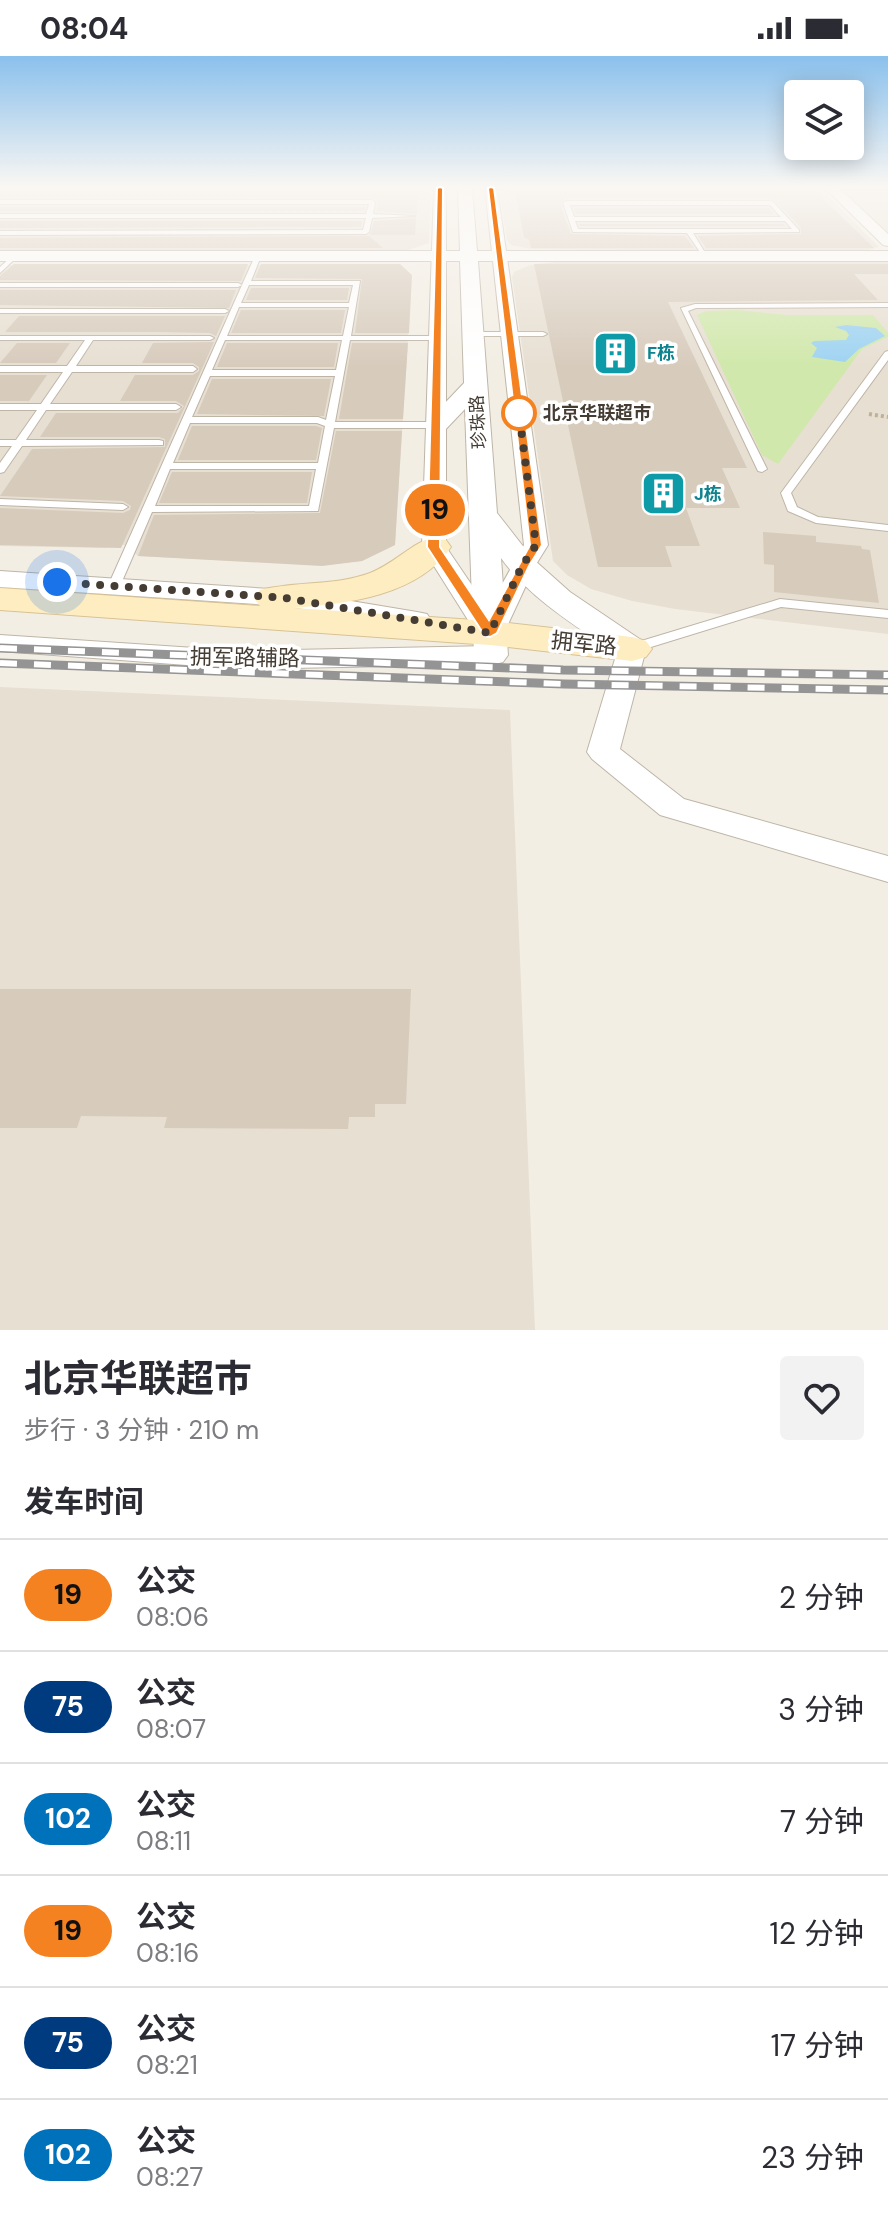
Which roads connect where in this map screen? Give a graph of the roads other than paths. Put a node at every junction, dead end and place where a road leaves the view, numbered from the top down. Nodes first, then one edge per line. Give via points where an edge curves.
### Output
1 (439, 247) edge
2 (468, 247) edge
3 (498, 247) edge
4 (699, 247) edge
5 (251, 250) junction
6 (7, 256) edge
7 (439, 256) junction
8 (469, 256) junction
9 (499, 256) junction
10 (704, 256) junction
11 (888, 256) edge
12 (0, 271) edge
13 (242, 284) junction
14 (0, 285) edge
15 (236, 305) junction
16 (353, 305) junction
17 (888, 305) edge
18 (0, 311) edge
19 (225, 311) dead end
20 (473, 334) junction
21 (509, 334) junction
22 (543, 334) dead end
23 (0, 338) edge
24 (91, 338) junction
25 (210, 338) dead end
26 (222, 338) junction
27 (347, 338) junction
28 (437, 338) junction
29 (888, 354) edge
30 (0, 369) edge
31 (70, 369) junction
32 (193, 369) dead end
33 (207, 373) junction
34 (340, 373) junction
35 (476, 385) junction
36 (0, 407) edge
37 (44, 407) junction
38 (176, 407) dead end
39 (186, 420) junction
40 (330, 425) junction
41 (436, 425) junction
42 (0, 443) edge
43 (19, 443) junction
44 (159, 443) dead end
45 (166, 466) junction
46 (323, 466) junction
47 (762, 469) dead end
48 (0, 470) edge
49 (0, 502) edge
50 (123, 507) dead end
51 (147, 509) junction
52 (483, 513) junction
53 (888, 528) edge
54 (434, 547) junction
55 (522, 566) junction
56 (0, 579) edge
57 (120, 597) junction
58 (285, 598) junction
59 (0, 599) edge
60 (888, 614) edge
61 (0, 620) edge
62 (0, 643) edge
63 (490, 644) junction
64 (632, 649) junction
65 (888, 869) edge

1 - 7 street
2 - 8 street, 珍珠路
3 - 9 street
4 - 10 lane
5 - 6 street
5 - 7 street
5 - 13 lane
6 - 12 lane
7 - 8 street
7 - 28 street
8 - 9 street
8 - 20 street, 珍珠路
9 - 10 street
9 - 21 street
10 - 11 street
13 - 14 lane
13 - 15 lane
13 - 16 lane via 357,283
15 - 16 lane
15 - 26 lane
16 - 27 lane
17 - 47 lane via 684,310
18 - 19 lane
20 - 21 lane
20 - 35 street, 珍珠路
21 - 22 lane
21 - 55 street via 536,545
23 - 24 lane
24 - 25 lane
24 - 31 lane
26 - 27 lane
26 - 33 lane
27 - 28 lane
27 - 34 lane
28 - 41 street
29 - 53 lane via 786,493 792,509 816,520
30 - 31 lane
31 - 32 lane
31 - 37 lane
33 - 34 lane
33 - 39 lane
34 - 40 lane
35 - 41 street
35 - 52 street, 珍珠路
36 - 37 lane
37 - 38 lane
37 - 43 lane
39 - 40 lane via 318,420
39 - 45 lane
40 - 41 lane
40 - 46 lane
41 - 54 street
42 - 43 lane
43 - 44 lane
43 - 48 lane
45 - 46 lane
45 - 51 lane
46 - 51 lane via 314,509
49 - 50 lane
51 - 57 lane
52 - 55 street
52 - 63 street, 珍珠路
54 - 58 main road via 421,563 384,581
54 - 63 street
55 - 63 street
55 - 64 street via 559,599
56 - 57 street
57 - 58 main road
57 - 59 main road, 拥军路
57 - 63 main road, 拥军路
58 - 63 street
60 - 64 lane via 780,603
61 - 63 main road, 拥军路
62 - 63 street, 拥军路辅路 via 240,660
63 - 64 main road, 拥军路
64 - 65 street via 603,752 672,807

